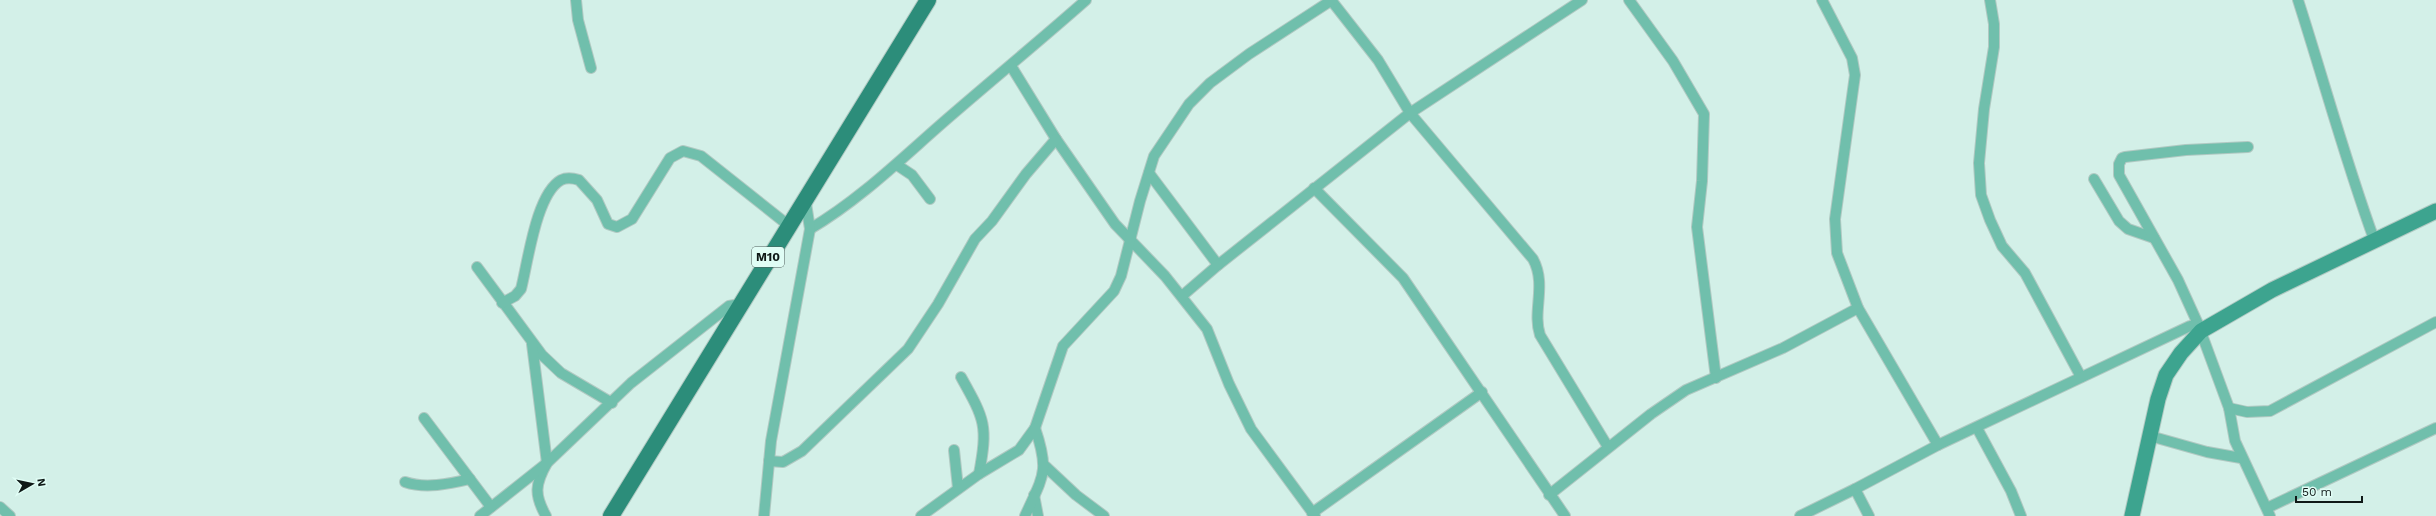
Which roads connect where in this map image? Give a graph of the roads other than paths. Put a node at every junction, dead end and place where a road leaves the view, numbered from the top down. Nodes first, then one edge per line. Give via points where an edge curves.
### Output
1 (576, 0) edge
2 (928, 0) edge
3 (1086, 0) edge
4 (1331, 0) edge
5 (1582, 0) edge
6 (1629, 0) edge
7 (1822, 0) edge
8 (1990, 0) edge
9 (2298, 0) edge
10 (1011, 66) junction
11 (591, 68) dead end
12 (1410, 113) junction
13 (1056, 139) junction
14 (2248, 147) dead end
15 (897, 165) junction
16 (1149, 173) junction
17 (2094, 179) dead end
18 (1314, 188) junction
19 (805, 196) junction
20 (930, 199) dead end
21 (2436, 211) edge
22 (788, 225) junction
23 (810, 229) junction
24 (2154, 238) junction
25 (1132, 240) junction
26 (2375, 242) junction
27 (1218, 265) junction
28 (477, 267) dead end
29 (1182, 296) junction
30 (502, 303) junction
31 (740, 304) junction
32 (1858, 308) junction
33 (2436, 322) edge
34 (2200, 328) junction
35 (532, 344) junction
36 (961, 377) dead end
37 (1716, 378) junction
38 (2081, 378) junction
39 (1482, 392) junction
40 (612, 403) junction
41 (2229, 408) junction
42 (424, 418) dead end
43 (1035, 428) junction
44 (1977, 428) junction
45 (2436, 428) edge
46 (2150, 436) junction
47 (1938, 444) junction
48 (1608, 446) junction
49 (954, 450) dead end
50 (2241, 458) junction
51 (769, 461) junction
52 (547, 463) junction
53 (1044, 465) junction
54 (979, 474) junction
55 (470, 479) junction
56 (405, 482) dead end
57 (958, 488) junction
58 (1855, 489) junction
59 (1034, 495) junction
60 (1549, 495) junction
61 (0, 507) edge
62 (491, 507) junction
63 (2269, 512) edge
64 (1313, 514) edge
65 (10, 516) edge
66 (480, 516) edge
67 (546, 516) edge
68 (611, 516) edge
69 (764, 516) edge
70 (921, 516) edge
71 (1025, 516) edge
72 (1038, 516) edge
73 (1104, 516) edge
74 (1565, 516) edge
75 (1800, 516) edge
76 (1869, 516) edge
77 (2021, 516) edge
78 (2132, 516) edge

1 - 11 street via 578,20
2 - 19 main road, M10
3 - 10 street
4 - 12 street via 1378,60
4 - 16 street via 1210,83 1189,104 1171,128 1154,156
5 - 12 street
6 - 37 street via 1673,61 1704,114 1702,180 1697,227
7 - 32 street via 1852,58 1855,75 1835,219 1837,253
8 - 38 street via 1994,47 1979,163 1982,195 2002,246 2025,274
9 - 26 street via 2315,48 2356,189
10 - 13 street
10 - 15 street
12 - 18 street
12 - 48 street via 1534,259 1540,284 1537,318 1540,335
13 - 25 street via 1116,224
13 - 51 street via 975,239 938,304 908,349 802,451 783,462
14 - 24 street via 2186,150 2122,158 2119,175
15 - 20 street via 912,175
15 - 23 street via 838,212
16 - 25 street
16 - 27 street
17 - 24 street via 2119,221 2128,228
18 - 27 street
18 - 39 street via 1403,278
19 - 22 main road, M10
19 - 23 street
21 - 26 main road
22 - 30 street via 701,156 689,152 670,158 632,219 617,227 608,224 597,200 579,180 562,179 555,185 538,215 521,289 515,296
22 - 31 main road, M10
23 - 51 street
24 - 34 street via 2178,280
25 - 29 street
25 - 43 street via 1122,276 1114,291 1063,346
26 - 34 main road via 2272,290
27 - 29 street
28 - 30 street
29 - 64 street via 1210,335 1229,384 1252,429
30 - 35 street
31 - 40 street via 729,306 631,384
31 - 68 main road, M10
32 - 37 street via 1783,348
32 - 47 street
33 - 41 street via 2270,411 2247,412
34 - 38 street via 2190,326
34 - 41 street
34 - 46 main road via 2166,375
35 - 40 street via 561,373
35 - 52 street
36 - 54 street via 984,420 985,443
37 - 48 street via 1686,390
38 - 44 street
39 - 60 street
39 - 64 street
40 - 52 street
41 - 50 street
42 - 55 street
43 - 53 street
43 - 54 street via 1020,450
44 - 47 street
44 - 77 street via 2011,491
45 - 63 street
46 - 50 street via 2207,452
46 - 78 main road
47 - 58 street
48 - 60 street
49 - 57 street
50 - 63 street
51 - 69 street
52 - 62 street
52 - 67 street via 537,486 540,505
53 - 59 street via 1041,483
53 - 73 street via 1076,495
54 - 57 street
55 - 56 street via 455,483 417,486
55 - 62 street
57 - 70 street
58 - 75 street
58 - 76 street
59 - 71 street
59 - 72 street
60 - 74 street
61 - 65 street
62 - 66 street

